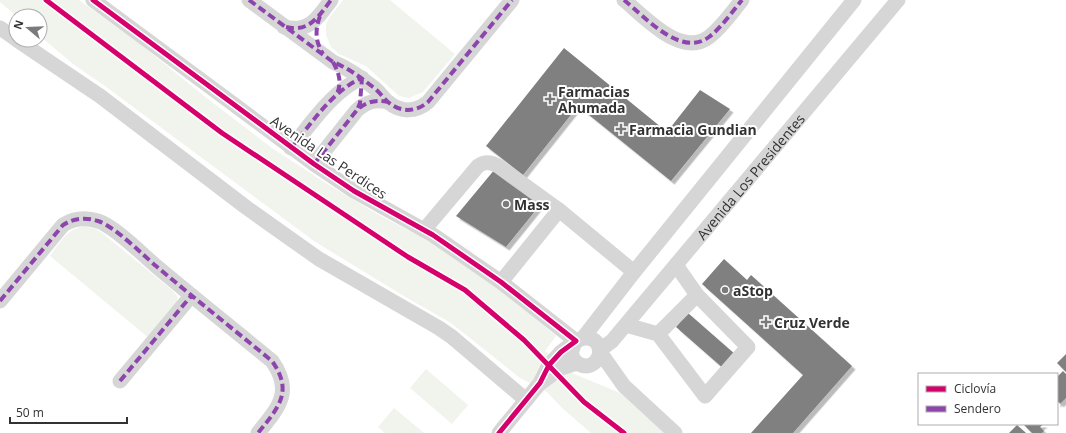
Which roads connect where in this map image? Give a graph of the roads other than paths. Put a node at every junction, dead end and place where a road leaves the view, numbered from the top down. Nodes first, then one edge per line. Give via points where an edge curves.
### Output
1 (93, 0) edge
2 (249, 0) edge
3 (332, 0) edge
4 (512, 0) edge
5 (624, 0) edge
6 (742, 0) edge
7 (854, 0) edge
8 (897, 0) edge
9 (320, 16) junction
10 (284, 27) junction
11 (29, 48) edge
12 (328, 59) junction
13 (362, 78) junction
14 (336, 94) junction
15 (388, 102) junction
16 (357, 110) junction
17 (291, 148) junction
18 (314, 164) junction
19 (559, 210) junction
20 (424, 230) junction
21 (676, 264) junction
22 (634, 272) junction
23 (501, 282) junction
24 (697, 295) junction
25 (191, 296) junction
26 (0, 301) edge
27 (626, 325) junction
28 (658, 334) junction
29 (579, 340) junction
30 (600, 351) junction
31 (583, 364) junction
32 (120, 381) dead end
33 (540, 383) junction
34 (624, 386) junction
35 (526, 400) junction
36 (258, 433) edge
37 (499, 433) edge
38 (675, 433) edge

1 - 17 street, Avenida Las Perdices
2 - 10 street
3 - 9 street
4 - 15 street via 428,102 415,110 405,111
5 - 6 street via 667,35 682,42 694,43 709,37
7 - 22 street, Avenida Los Presidentes
8 - 21 street, Avenida Los Presidentes
9 - 10 street via 302,28
9 - 12 street via 316,25 316,38 319,49
10 - 12 street
11 - 35 street via 100,96 247,208 319,259 452,337
12 - 13 street
12 - 14 street via 338,72 340,83
13 - 14 street
13 - 15 street
13 - 16 street
14 - 17 street
15 - 16 street via 374,101
16 - 18 street
17 - 18 street, Avenida Las Perdices
18 - 20 street, Avenida Las Perdices via 354,191
19 - 20 street via 492,163 484,163 478,166
19 - 22 street
19 - 23 street
20 - 23 street, Avenida Las Perdices
21 - 24 street
21 - 27 street, Avenida Los Presidentes
22 - 29 street, Avenida Los Presidentes
23 - 29 street, Avenida Las Perdices
24 - 28 street
24 - 28 street via 748,347 706,396
25 - 26 street via 108,226 99,221 81,218 63,225
25 - 32 street
25 - 36 street via 272,361 279,370 283,385 279,406
27 - 28 street
27 - 30 street, Avenida Los Presidentes
29 - 30 street via 594,340
29 - 31 street via 571,352 573,358
29 - 33 street, Avenida Los Presidentes via 561,352 549,365
30 - 31 street via 595,363
30 - 34 street
31 - 33 street, Avenida Los Presidentes via 561,368
31 - 34 street
33 - 35 street, Avenida Los Presidentes
34 - 38 street
35 - 37 street, Avenida Los Presidentes

